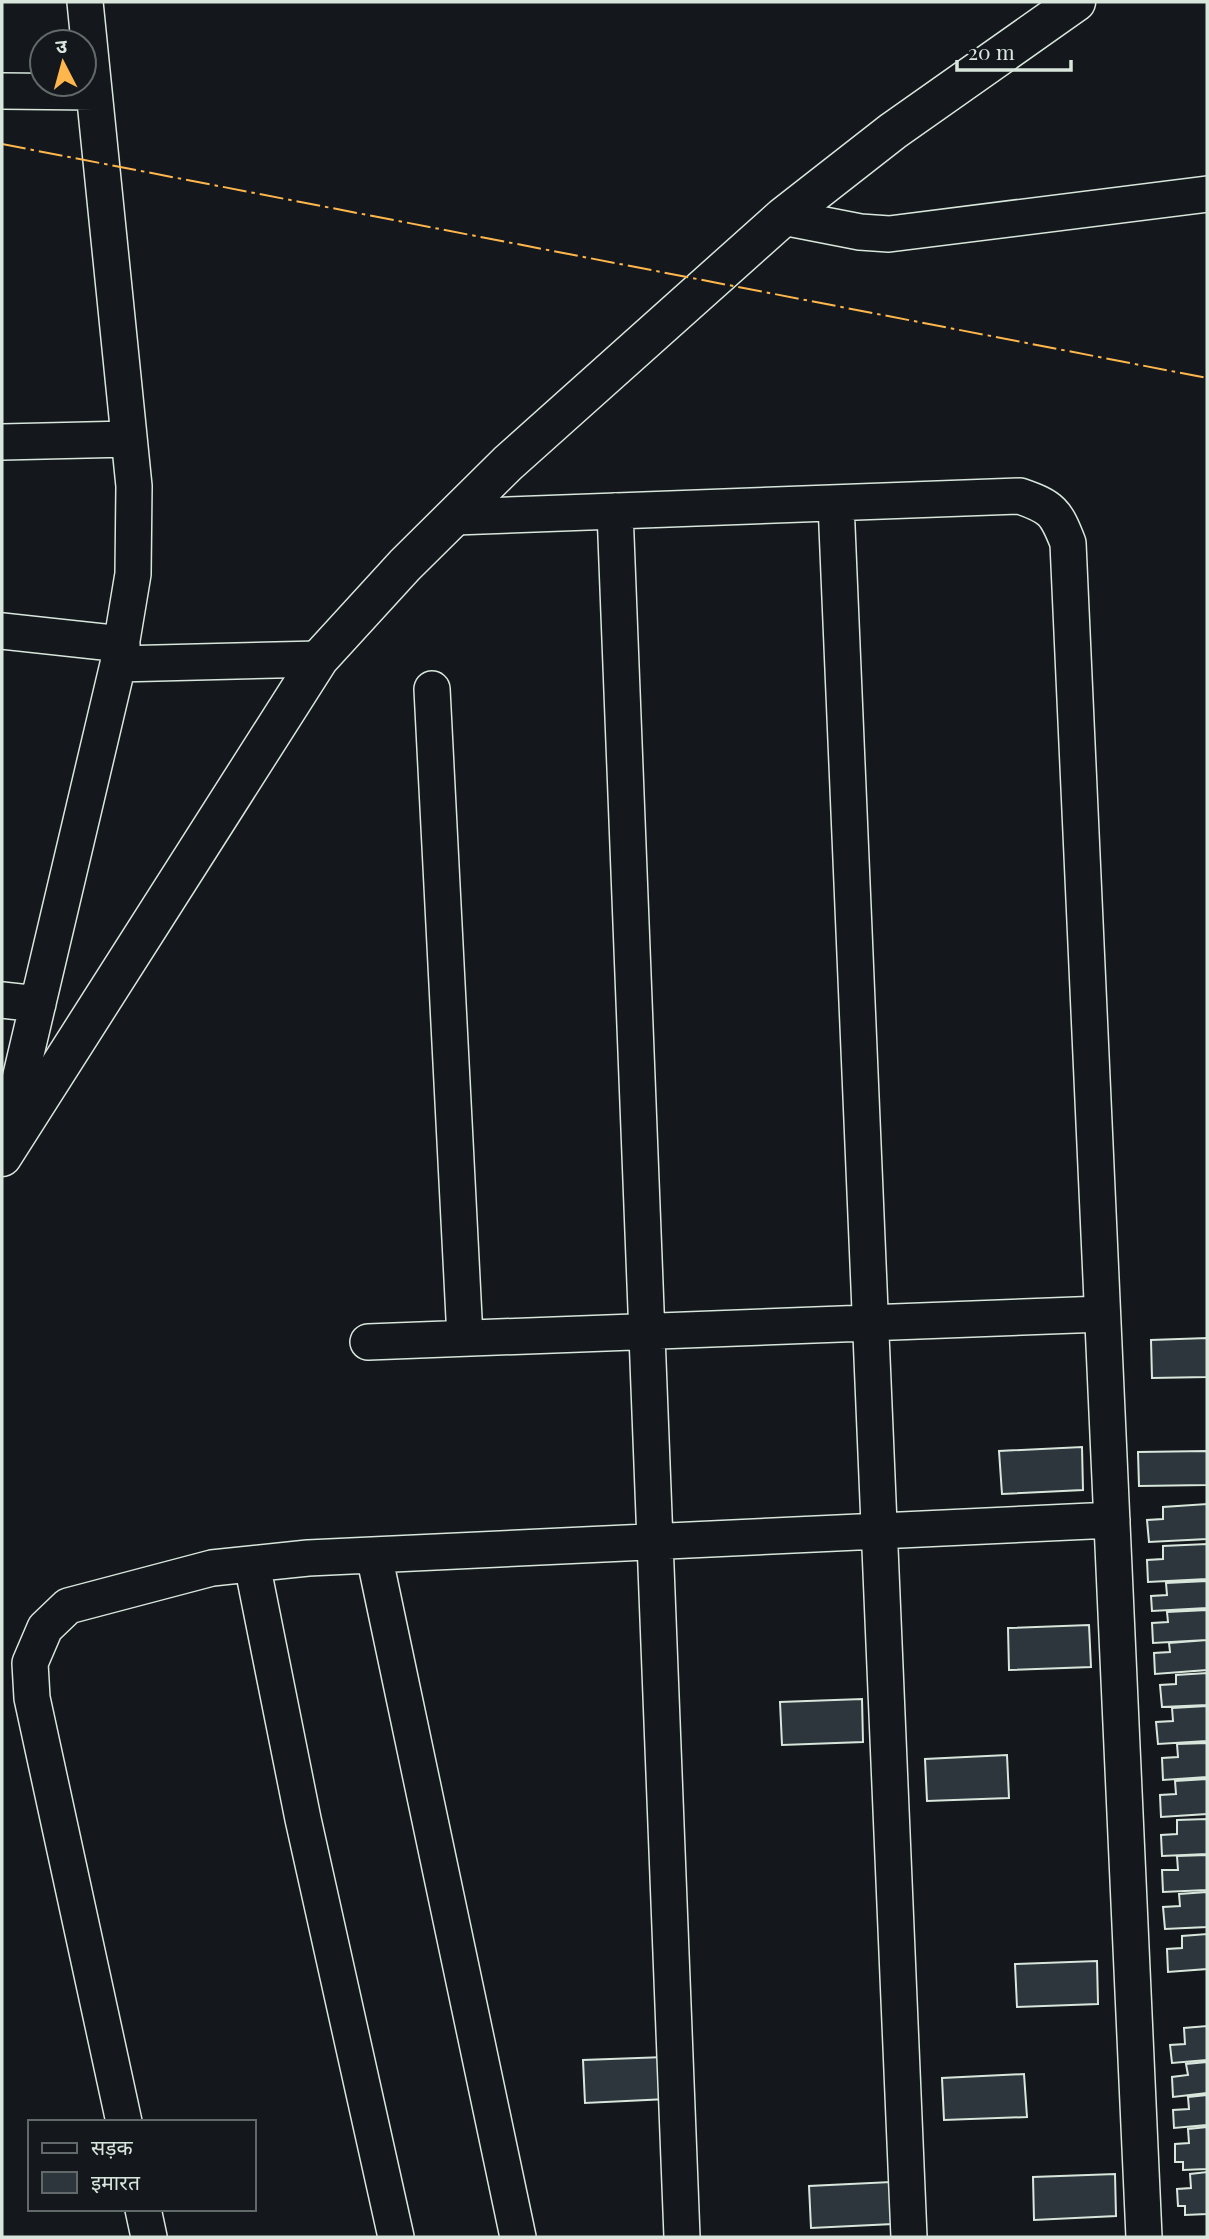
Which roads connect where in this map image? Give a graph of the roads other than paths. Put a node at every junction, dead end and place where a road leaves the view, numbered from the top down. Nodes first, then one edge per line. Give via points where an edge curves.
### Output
1 (85, 2) edge
2 (1076, 2) edge
3 (88, 28) edge
4 (2, 92) edge
5 (28, 92) edge
6 (95, 98) edge
7 (1207, 194) edge
8 (783, 217) junction
9 (129, 439) junction
10 (2, 442) edge
11 (836, 503) junction
12 (615, 511) junction
13 (455, 517) junction
14 (2, 631) edge
15 (120, 654) junction
16 (319, 659) junction
17 (432, 689) dead end
18 (2, 1000) edge
19 (38, 1004) junction
20 (3, 1154) edge
21 (1102, 1314) junction
22 (871, 1323) junction
23 (647, 1332) junction
24 (466, 1338) junction
25 (368, 1342) dead end
26 (1112, 1520) junction
27 (880, 1531) junction
28 (655, 1542) junction
29 (374, 1555) junction
30 (252, 1564) junction
31 (124, 2120) edge
32 (143, 2211) edge
33 (149, 2237) edge
34 (396, 2237) edge
35 (518, 2237) edge
36 (682, 2237) edge
37 (909, 2237) edge
38 (1144, 2237) edge

1 - 3 street
2 - 8 street via 893,131
4 - 5 street
6 - 9 street
7 - 8 street via 889,234
8 - 13 street via 508,463
9 - 10 street
9 - 15 street via 134,486 133,575
11 - 12 street
11 - 21 street via 1020,496 1045,505 1060,522 1068,543
11 - 22 street
12 - 13 street
12 - 23 street
13 - 16 street
14 - 15 street
15 - 16 street
15 - 19 street
16 - 20 street
17 - 24 street
18 - 19 street
19 - 20 street
21 - 22 street
21 - 26 street
22 - 23 street
22 - 27 street
23 - 24 street
23 - 28 street
24 - 25 street
26 - 27 street
26 - 38 street
27 - 28 street
27 - 37 street
28 - 29 street
28 - 36 street
29 - 30 street
29 - 35 street
30 - 31 street via 212,1568 68,1606 45,1628 30,1663 32,1698
30 - 34 street
32 - 33 street

